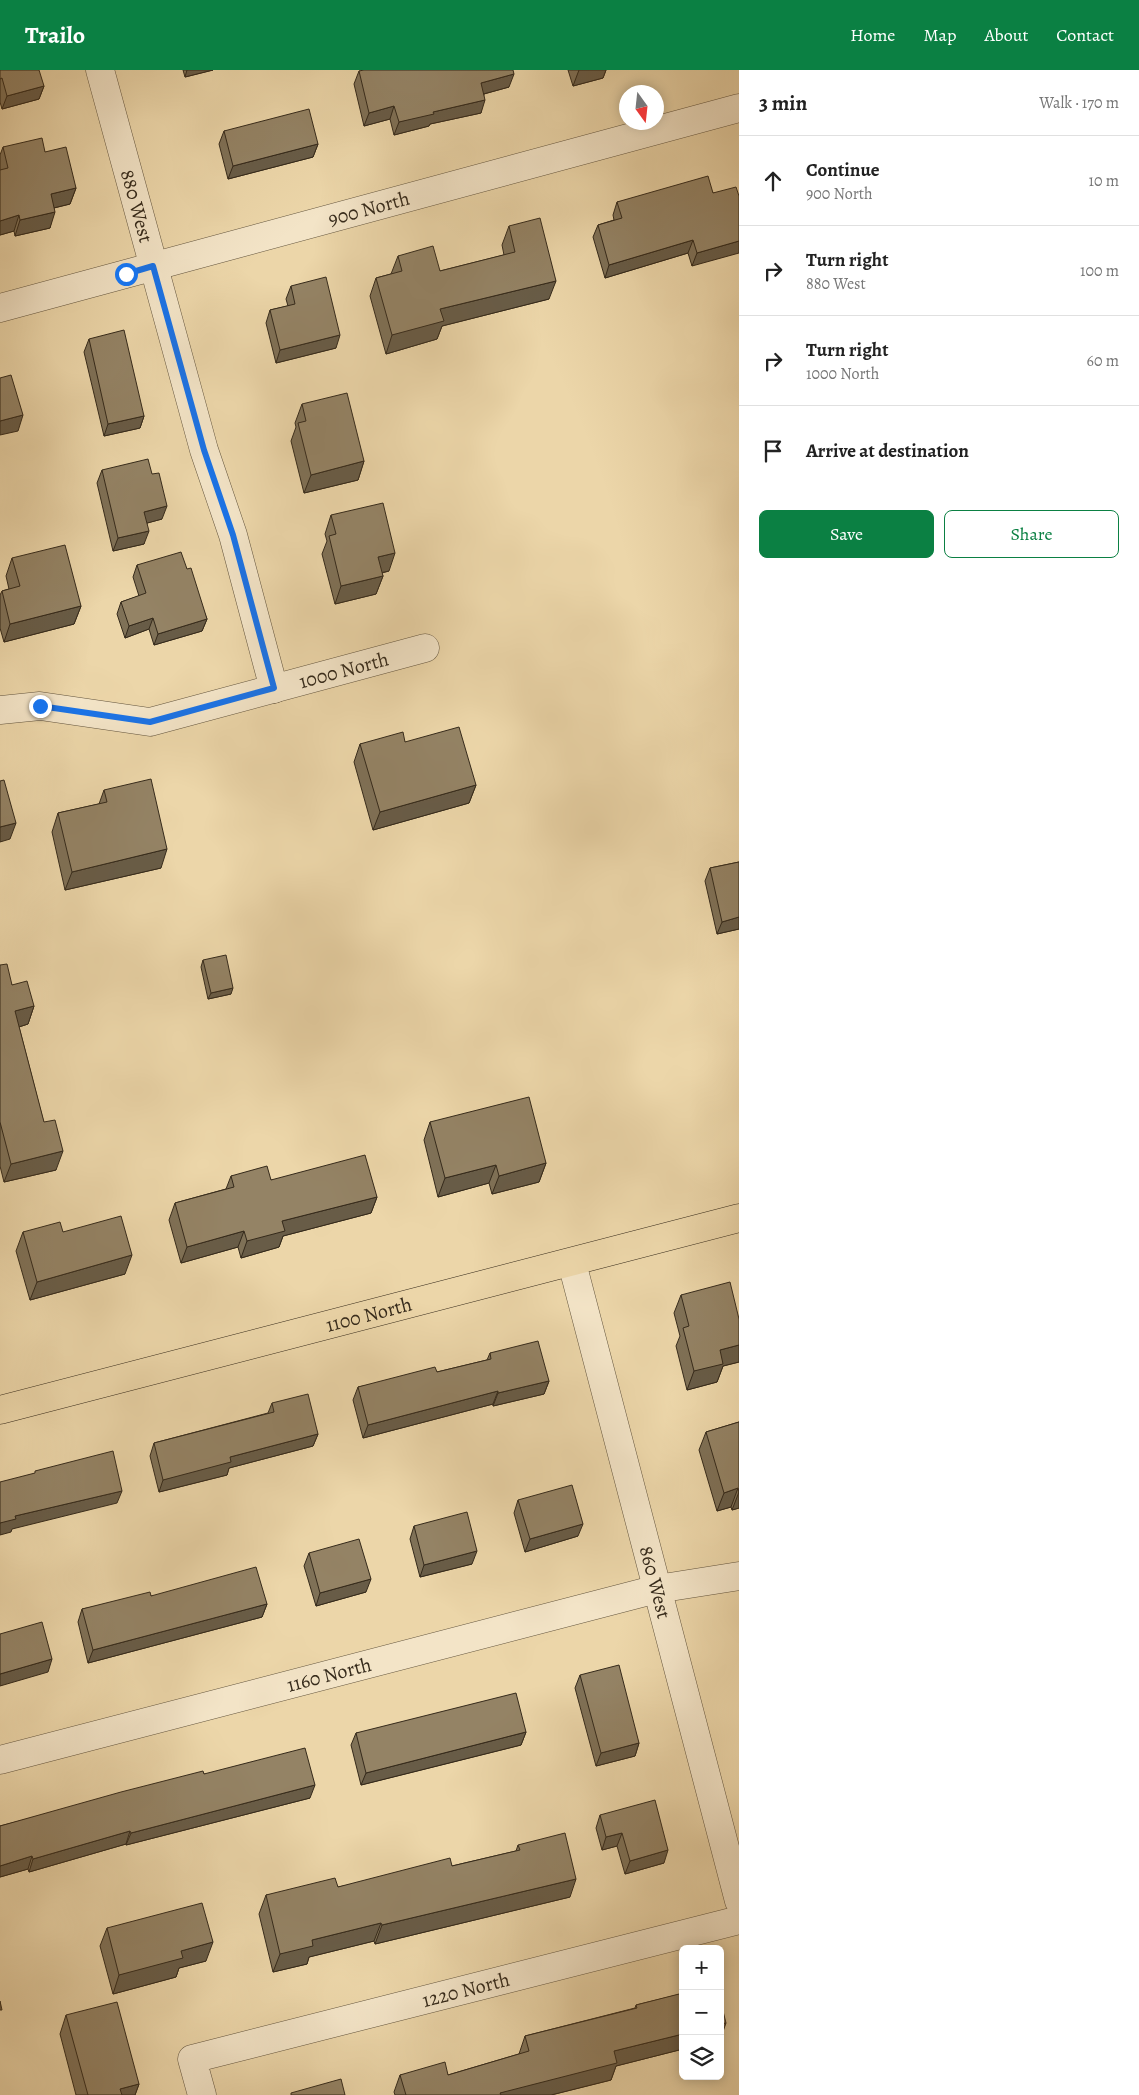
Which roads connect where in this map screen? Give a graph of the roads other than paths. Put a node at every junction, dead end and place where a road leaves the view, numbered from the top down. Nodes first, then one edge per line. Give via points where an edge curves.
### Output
1 (100, 70) edge
2 (739, 108) edge
3 (153, 266) junction
4 (0, 308) edge
5 (425, 648) dead end
6 (274, 688) junction
7 (0, 710) edge
8 (739, 1218) edge
9 (572, 1263) junction
10 (0, 1410) edge
11 (739, 1576) edge
12 (657, 1590) junction
13 (0, 1760) edge
14 (739, 1901) edge
15 (739, 1920) edge
16 (202, 2095) edge

1 - 3 street, 880 West
2 - 3 street, 900 North
3 - 4 street, 900 North
3 - 6 street, 880 West via 204,450 233,535
5 - 6 street, 1000 North
6 - 7 street, 1000 North via 150,722 40,706
8 - 9 main road, 1100 North
9 - 10 main road, 1100 North
9 - 12 street, 860 West
11 - 12 street, 1160 North
12 - 13 street, 1160 North
12 - 14 street, 860 West
15 - 16 street, 1220 North via 192,2059

